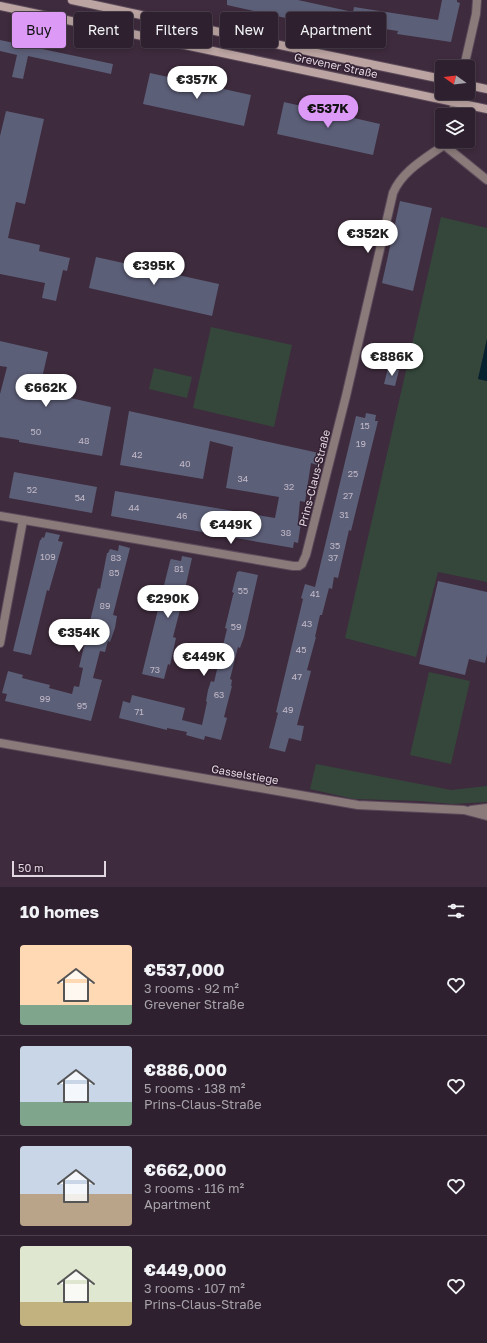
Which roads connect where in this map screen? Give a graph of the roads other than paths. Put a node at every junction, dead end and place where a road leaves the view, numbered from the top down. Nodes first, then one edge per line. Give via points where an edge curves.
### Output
1 (72, 0) edge
2 (477, 0) edge
3 (0, 6) edge
4 (466, 60) edge
5 (435, 78) edge
6 (475, 86) edge
7 (487, 89) edge
8 (455, 102) junction
9 (454, 108) edge
10 (487, 109) edge
11 (438, 148) edge
12 (450, 148) edge
13 (487, 180) edge
14 (0, 516) edge
15 (24, 520) junction
16 (0, 643) edge
17 (0, 743) edge
18 (487, 808) edge
19 (464, 810) junction
20 (487, 816) edge

1 - 5 main road, Grevener Straße
2 - 4 street
3 - 8 main road, Grevener Straße
6 - 7 main road
8 - 9 street
8 - 10 main road, Grevener Straße
11 - 15 street, Prins-Claus-Straße via 406,173 393,193 340,419 302,564 293,566
12 - 13 street
14 - 15 street, Prins-Claus-Straße
15 - 16 street
17 - 19 street, Gasselstiege via 358,805
18 - 19 street
19 - 20 street, Gasselstiege

